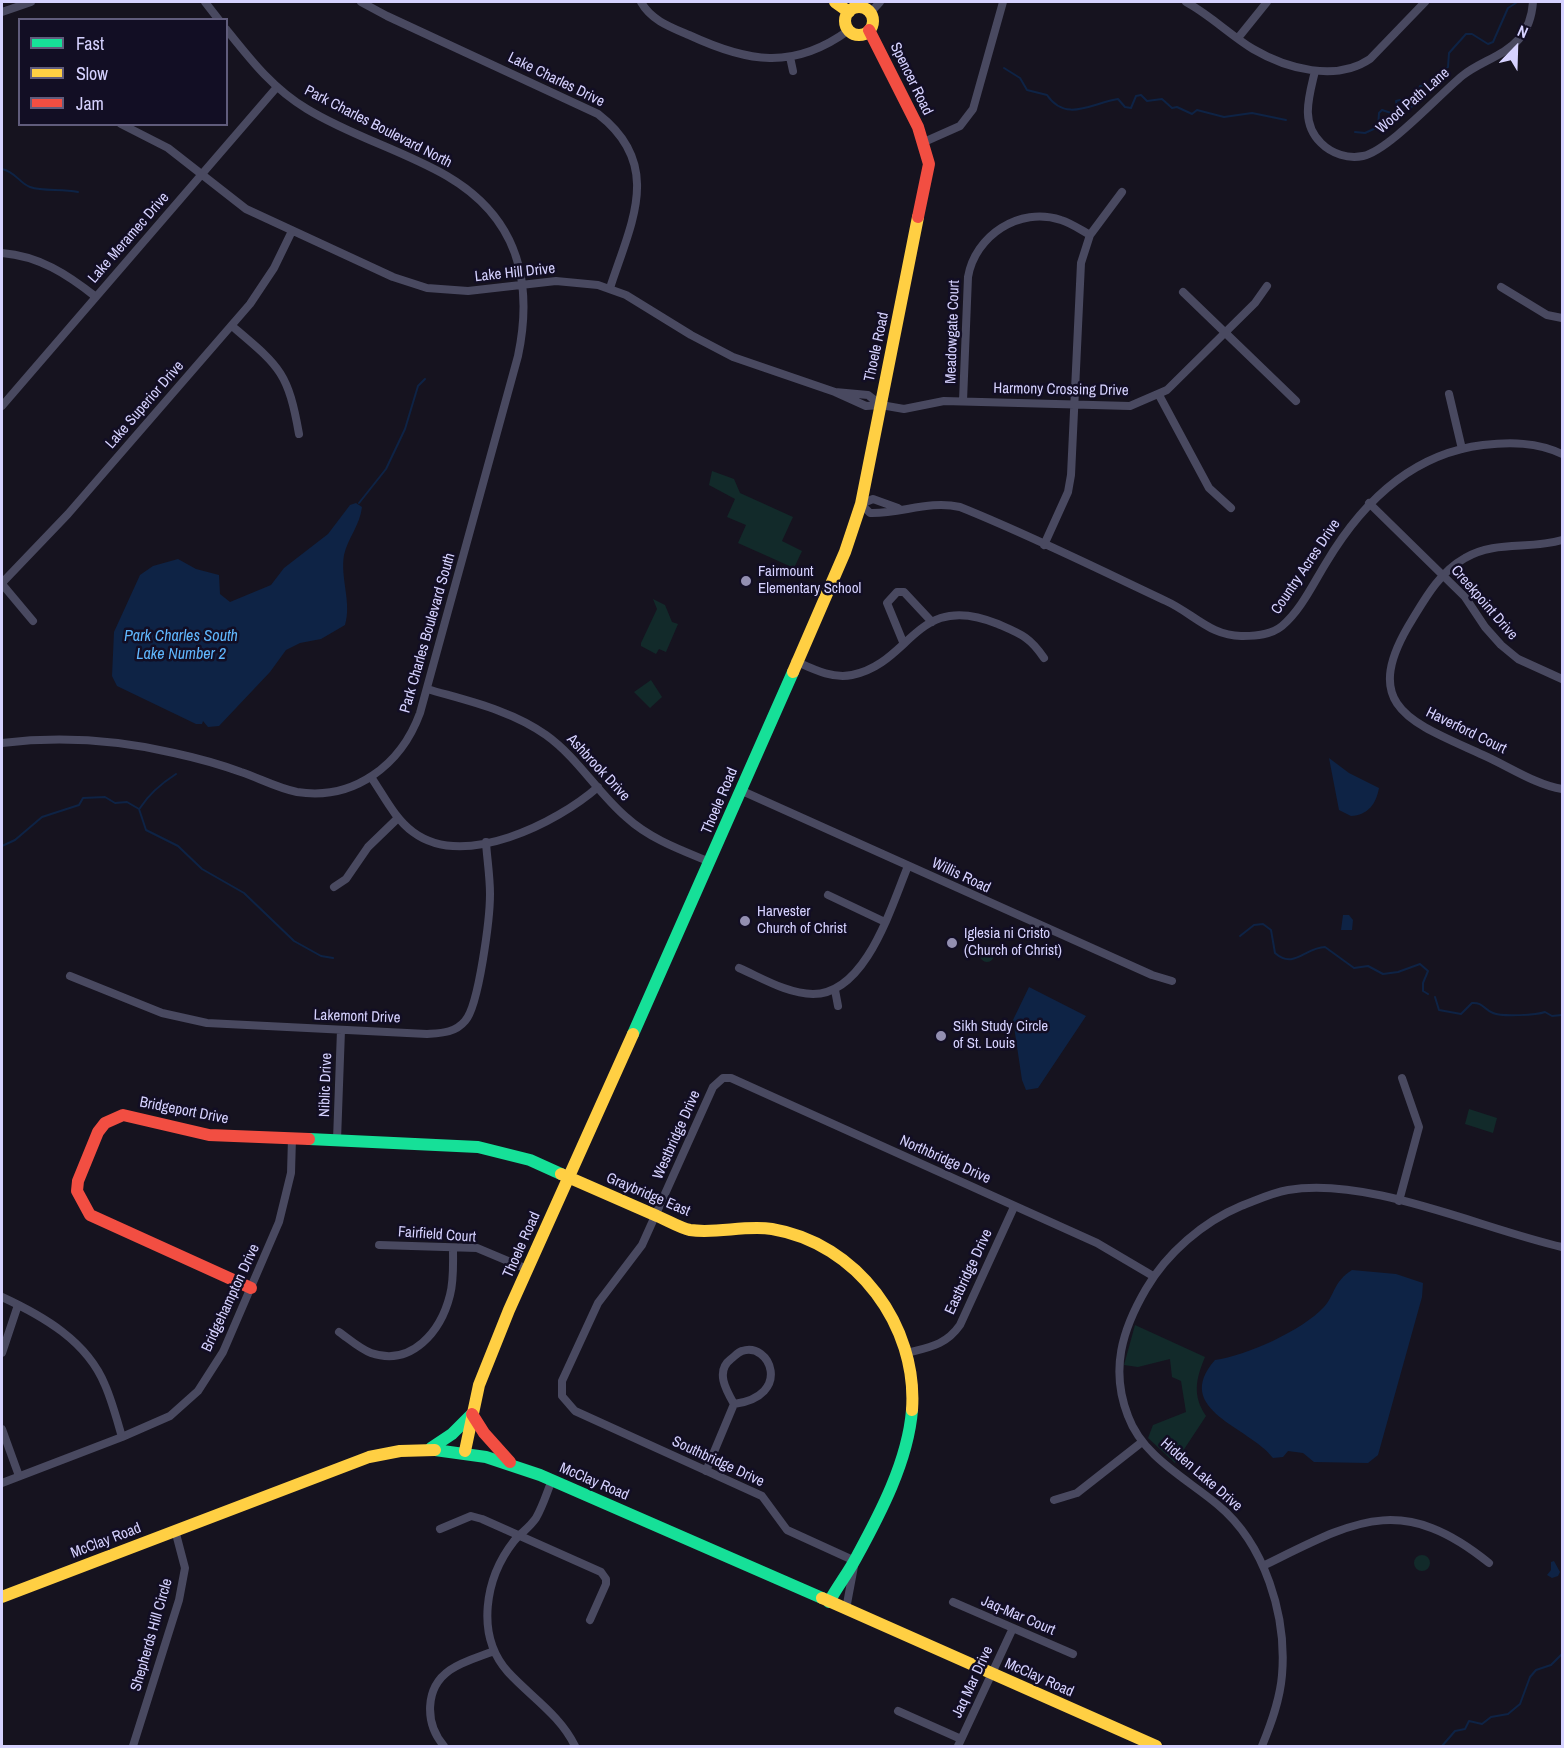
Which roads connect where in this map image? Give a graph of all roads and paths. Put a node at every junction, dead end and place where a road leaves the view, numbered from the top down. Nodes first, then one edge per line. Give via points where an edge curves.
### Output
1 (31, 2) edge
2 (205, 2) edge
3 (361, 2) edge
4 (640, 2) edge
5 (836, 2) edge
6 (880, 2) edge
7 (1003, 2) edge
8 (1186, 2) edge
9 (1267, 2) edge
10 (1425, 2) edge
11 (1533, 2) edge
12 (2, 12) edge
13 (849, 12) junction
14 (870, 13) junction
15 (217, 18) edge
16 (849, 30) junction
17 (869, 30) junction
18 (228, 31) edge
19 (1238, 38) junction
20 (790, 57) junction
21 (793, 71) dead end
22 (1315, 71) junction
23 (277, 87) junction
24 (125, 126) edge
25 (924, 142) junction
26 (202, 175) junction
27 (1122, 192) dead end
28 (292, 231) junction
29 (1090, 236) junction
30 (2, 253) edge
31 (524, 285) junction
32 (1267, 286) dead end
33 (1501, 287) dead end
34 (610, 288) junction
35 (1183, 292) dead end
36 (96, 297) junction
37 (1563, 318) edge
38 (232, 326) junction
39 (1226, 332) junction
40 (1449, 394) dead end
41 (1159, 395) junction
42 (963, 401) junction
43 (1296, 401) dead end
44 (881, 405) junction
45 (2, 406) edge
46 (1074, 406) junction
47 (299, 434) dead end
48 (1462, 449) junction
49 (1563, 454) edge
50 (1370, 503) junction
51 (861, 504) junction
52 (1231, 508) dead end
53 (1563, 540) edge
54 (1044, 545) junction
55 (1443, 575) junction
56 (2, 584) edge
57 (33, 621) dead end
58 (932, 622) junction
59 (903, 642) junction
60 (1044, 658) dead end
61 (795, 662) junction
62 (1563, 679) edge
63 (427, 690) junction
64 (2, 743) edge
65 (371, 777) junction
66 (598, 788) junction
67 (1563, 789) edge
68 (740, 790) junction
69 (398, 818) junction
70 (486, 842) junction
71 (710, 862) junction
72 (908, 866) junction
73 (334, 887) dead end
74 (828, 895) dead end
75 (885, 922) junction
76 (739, 968) dead end
77 (70, 976) dead end
78 (1172, 981) dead end
79 (835, 990) junction
80 (838, 1006) dead end
81 (341, 1030) junction
82 (723, 1078) joint
83 (1402, 1078) dead end
84 (292, 1138) junction
85 (337, 1140) junction
86 (568, 1177) junction
87 (1399, 1201) junction
88 (1014, 1206) junction
89 (656, 1216) junction
90 (379, 1245) dead end
91 (1563, 1247) edge
92 (453, 1248) junction
93 (527, 1269) junction
94 (1153, 1276) junction
95 (251, 1288) junction
96 (2, 1298) edge
97 (18, 1305) junction
98 (339, 1332) dead end
99 (2, 1353) edge
100 (907, 1353) junction
101 (562, 1396) joint
102 (734, 1404) junction
103 (472, 1414) junction
104 (2, 1429) edge
105 (122, 1437) junction
106 (1142, 1442) junction
107 (431, 1448) junction
108 (465, 1451) junction
109 (511, 1463) junction
110 (706, 1471) junction
111 (19, 1476) junction
112 (552, 1480) junction
113 (2, 1483) edge
114 (1054, 1500) dead end
115 (440, 1529) dead end
116 (175, 1530) junction
117 (519, 1536) junction
118 (855, 1561) junction
119 (1489, 1563) dead end
120 (1263, 1566) junction
121 (615, 1575) dead end
122 (606, 1579) junction
123 (2, 1597) edge
124 (829, 1602) junction
125 (953, 1602) dead end
126 (846, 1609) junction
127 (590, 1620) dead end
128 (1013, 1628) junction
129 (494, 1651) junction
130 (1073, 1654) dead end
131 (991, 1674) junction
132 (898, 1711) dead end
133 (959, 1743) edge
134 (133, 1746) edge
135 (444, 1746) edge
136 (575, 1746) edge
137 (1156, 1746) edge
138 (1262, 1746) edge

1 - 12 street
2 - 15 street
3 - 34 street, Lake Charles Drive via 598,114 620,134 634,159 638,194
4 - 20 street via 667,25 725,51 750,58
5 - 13 main road
6 - 14 street
7 - 25 street via 974,109 952,131
8 - 19 street
9 - 19 street
10 - 22 street via 1360,66 1335,73
11 - 22 street, Wood Path Lane via 1526,27 1509,48 1480,62 1387,142 1362,156 1337,154 1325,148 1310,128 1308,102
13 - 14 main road via 862,8
13 - 16 main road via 845,23
14 - 17 main road via 873,20
16 - 17 main road via 857,35
16 - 20 street via 814,50
17 - 25 main road, Spencer Road
18 - 23 street, Park Charles Boulevard North
19 - 22 street via 1265,55
20 - 21 street
23 - 26 street, Lake Meramec Drive
23 - 31 street, Park Charles Boulevard North via 308,110 434,168 474,195 505,232
24 - 26 street, Lake Hill Drive via 168,148
25 - 44 main road, Thoele Road via 929,175
26 - 28 street, Lake Hill Drive via 246,209
26 - 36 street, Lake Meramec Drive
27 - 29 street
28 - 31 street, Lake Hill Drive via 393,277 427,288 468,291
28 - 38 street, Lake Superior Drive via 264,285
29 - 42 street, Meadowgate Court via 1061,220 1041,218 1000,227 984,241 968,277
29 - 46 street via 1078,277
30 - 36 street via 47,264
31 - 34 street, Lake Hill Drive via 570,281
31 - 63 street, Park Charles Boulevard South via 525,321 518,356
32 - 39 street, Harmony Crossing Drive
33 - 37 street via 1537,309
34 - 44 street, Lake Hill Drive via 733,357 866,406
35 - 39 street
36 - 45 street, Lake Meramec Drive
38 - 47 street via 283,374
38 - 56 street, Lake Superior Drive
39 - 41 street, Harmony Crossing Drive
39 - 43 street
40 - 48 street
41 - 46 street, Harmony Crossing Drive via 1130,406
41 - 52 street via 1209,488
42 - 44 street, Harmony Crossing Drive via 944,400 904,409
42 - 46 street, Harmony Crossing Drive
44 - 51 main road, Thoele Road
46 - 54 street via 1069,486
48 - 49 street, Country Acres Drive via 1527,444
48 - 50 street, Country Acres Drive via 1408,472
50 - 54 street, Country Acres Drive via 1339,540 1297,609 1278,629 1260,635 1236,636 1211,629 1176,606
50 - 55 street, Creekpoint Drive
51 - 54 street, Country Acres Drive via 870,513 941,503 960,507
51 - 61 main road, Thoele Road via 845,552
53 - 55 street, Haverford Court via 1536,546 1492,547 1465,558
55 - 62 street, Creekpoint Drive via 1509,653
55 - 67 street, Haverford Court via 1394,650 1389,676 1396,701 1418,724
56 - 57 street
58 - 59 street
58 - 59 street via 904,592 897,592 887,603
58 - 60 street via 955,616 990,621 1030,639
59 - 61 street via 885,662 851,676 826,674
61 - 68 main road, Thoele Road
63 - 65 street, Park Charles Boulevard South via 410,737 396,757
63 - 66 street, Ashbrook Drive via 493,708 528,724 561,747
64 - 65 street, Park Charles Boulevard South via 81,740 146,747 219,765 298,792 335,792
65 - 69 street
66 - 70 street via 544,824
66 - 71 street, Ashbrook Drive via 637,826
68 - 71 main road, Thoele Road
68 - 72 street, Willis Road
69 - 70 street via 412,832 435,843
69 - 73 street via 368,847 346,879
70 - 81 street, Lakemont Drive via 488,916 470,1015 458,1027 439,1034
71 - 86 main road, Thoele Road
72 - 75 street
72 - 78 street, Willis Road
74 - 75 street
75 - 79 street via 859,971
76 - 79 street via 791,991 814,994
77 - 81 street, Lakemont Drive via 183,1019 228,1026
79 - 80 street
81 - 85 street, Niblic Drive
82 - 88 street, Northbridge Drive via 731,1078
82 - 89 street, Westbridge Drive via 713,1087
83 - 87 street via 1419,1127
84 - 85 main road, Bridgeport Drive
84 - 95 street, Bridgehampton Drive via 285,1205
84 - 95 main road, Bridgeport Drive via 210,1135 123,1115 105,1123 98,1132 78,1181 79,1201 90,1215
85 - 86 main road, Bridgeport Drive via 478,1147 512,1154
86 - 89 main road, Graybridge East
86 - 93 main road, Thoele Road
87 - 91 street, Hidden Lake Drive
87 - 94 street, Hidden Lake Drive via 1346,1189 1309,1188 1270,1194 1209,1223
88 - 94 street, Northbridge Drive via 1097,1244
88 - 100 street, Eastbridge Drive via 953,1336 942,1344
89 - 100 main road, Graybridge East via 690,1230 772,1229 823,1246 869,1282 901,1332
89 - 101 street, Westbridge Drive via 642,1245 598,1303 562,1381
90 - 92 street, Fairfield Court
92 - 93 street, Fairfield Court via 477,1248
92 - 98 street via 451,1293 437,1326 417,1349 382,1356 368,1352
93 - 103 main road, Thoele Road via 478,1385
94 - 106 street, Hidden Lake Drive via 1124,1333 1118,1360 1118,1383 1128,1417
95 - 105 street, Bridgehampton Drive via 223,1352 198,1391 170,1416
96 - 97 street
97 - 99 street
97 - 105 street via 52,1324 82,1349 105,1383
100 - 118 main road, Graybridge East via 914,1397 911,1424 893,1481
101 - 110 street, Southbridge Drive via 574,1411
102 - 102 street via 722,1373 725,1364 742,1351 754,1350 767,1359 772,1374 769,1387 760,1397
102 - 110 street
103 - 107 main road
103 - 108 main road, Thoele Road
103 - 109 main road
104 - 111 street
105 - 111 street, Bridgehampton Drive
106 - 114 street via 1077,1493
106 - 120 street, Hidden Lake Drive via 1220,1506 1243,1531
107 - 108 main road, McClay Road
107 - 116 main road, McClay Road via 369,1457
108 - 109 main road, McClay Road
109 - 112 main road, McClay Road
110 - 118 street, Southbridge Drive via 762,1496 787,1530
111 - 113 street, Bridgehampton Drive
112 - 117 street via 535,1518
112 - 124 main road, McClay Road
115 - 117 street via 471,1516
116 - 123 main road, McClay Road
116 - 134 street, Shepherds Hill Circle via 185,1568 179,1600
117 - 122 street via 601,1572
117 - 129 street via 498,1568 490,1592 487,1622
118 - 124 main road, Graybridge East
118 - 126 street, Graybridge East
119 - 120 street via 1468,1546 1420,1525 1380,1519 1331,1532
120 - 138 street, Hidden Lake Drive via 1283,1641 1282,1677 1273,1719
121 - 122 street
122 - 127 street
124 - 126 main road, McClay Road
125 - 128 street, Jaq-Mar Court
126 - 131 main road, McClay Road
128 - 130 street, Jaq-Mar Court
128 - 131 street, Jaq Mar Drive
129 - 135 street via 448,1671 435,1688 430,1720
129 - 136 street via 507,1671 559,1721
131 - 133 street, Jaq Mar Drive
131 - 137 main road, McClay Road
132 - 133 street

